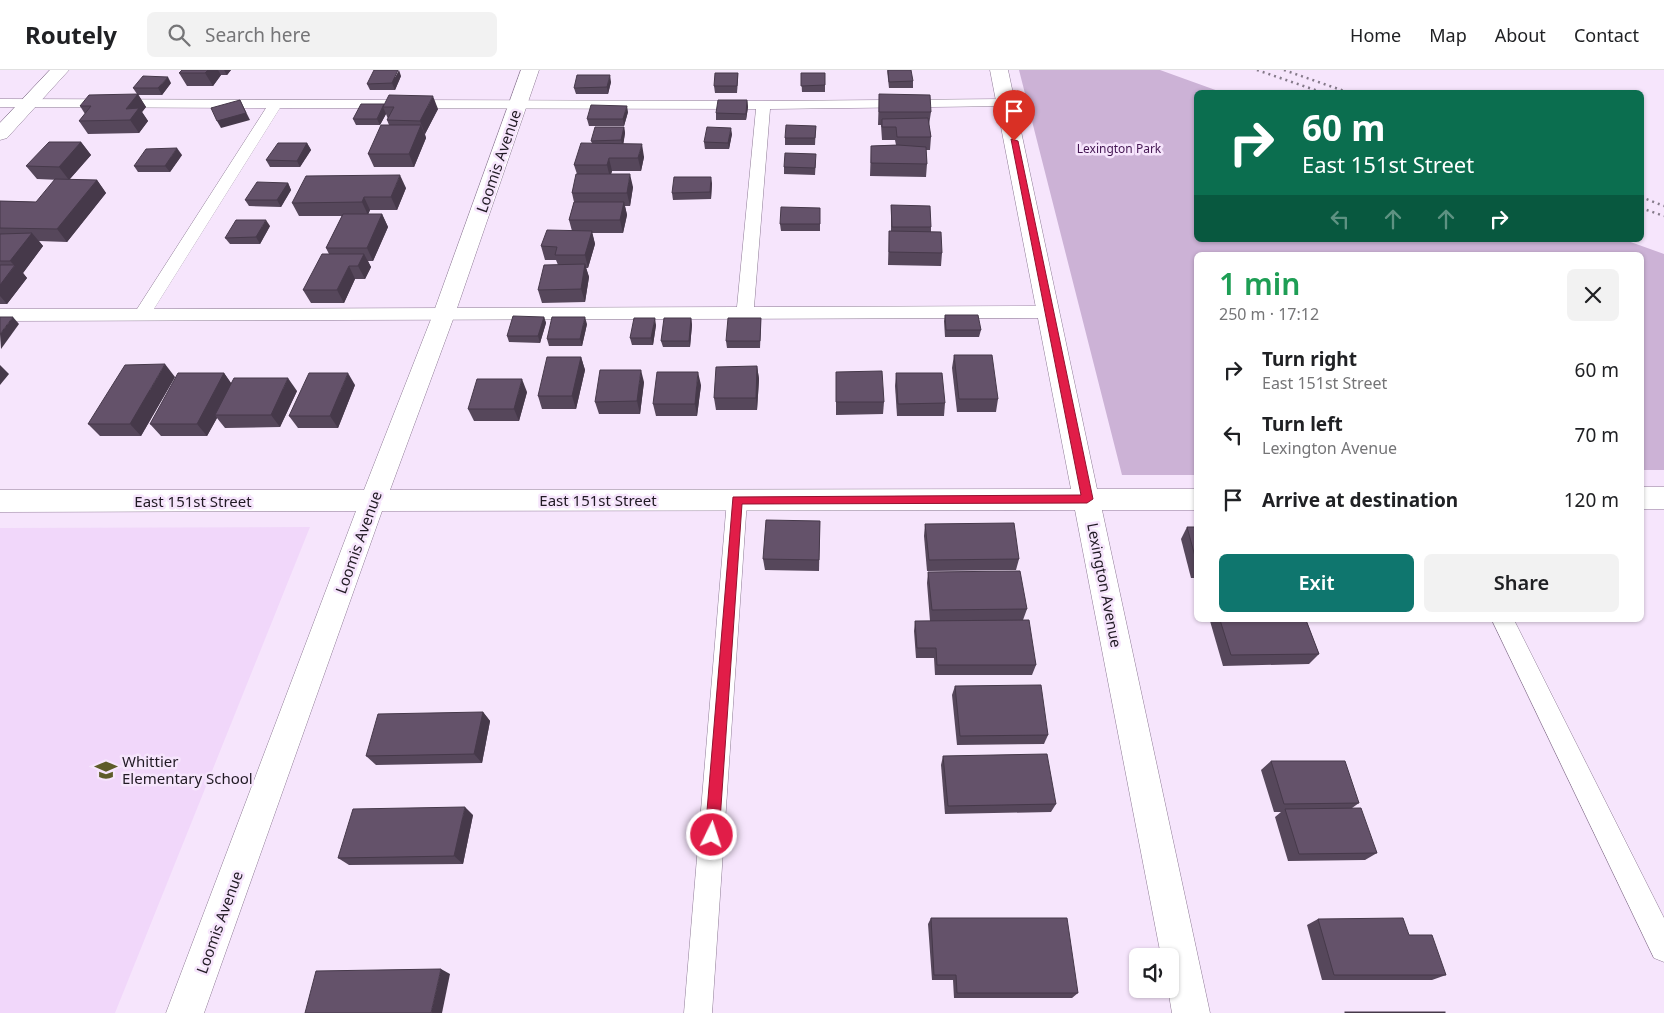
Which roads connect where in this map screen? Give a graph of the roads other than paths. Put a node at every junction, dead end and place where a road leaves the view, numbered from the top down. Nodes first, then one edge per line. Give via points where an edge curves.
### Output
1 (60, 70) edge
2 (530, 70) edge
3 (999, 70) edge
4 (0, 103) edge
5 (29, 103) junction
6 (276, 103) junction
7 (1006, 103) junction
8 (518, 104) junction
9 (763, 105) junction
10 (0, 134) edge
11 (1048, 312) junction
12 (142, 314) junction
13 (444, 314) junction
14 (745, 314) junction
15 (0, 315) edge
16 (1644, 498) edge
17 (1664, 498) edge
18 (1087, 499) junction
19 (1194, 499) edge
20 (373, 500) junction
21 (737, 500) junction
22 (0, 501) edge
23 (1504, 622) edge
24 (1664, 948) edge
25 (185, 1013) edge
26 (698, 1013) edge
27 (1191, 1013) edge

1 - 5 street
2 - 8 street, Loomis Avenue
3 - 7 street, Lexington Avenue
4 - 5 lane
5 - 6 lane
5 - 10 street
6 - 8 lane
6 - 12 lane
7 - 9 lane
7 - 11 street, Lexington Avenue
8 - 9 lane
8 - 13 street, Loomis Avenue
9 - 14 lane
11 - 14 lane
11 - 18 street, Lexington Avenue
12 - 13 lane
12 - 15 lane
13 - 14 lane
13 - 20 street, Loomis Avenue
16 - 17 street
18 - 19 street, East 151st Street
18 - 21 street, East 151st Street
18 - 27 street, Lexington Avenue
20 - 21 street, East 151st Street
20 - 22 street, East 151st Street
20 - 25 street, Loomis Avenue
21 - 26 lane
23 - 24 lane

